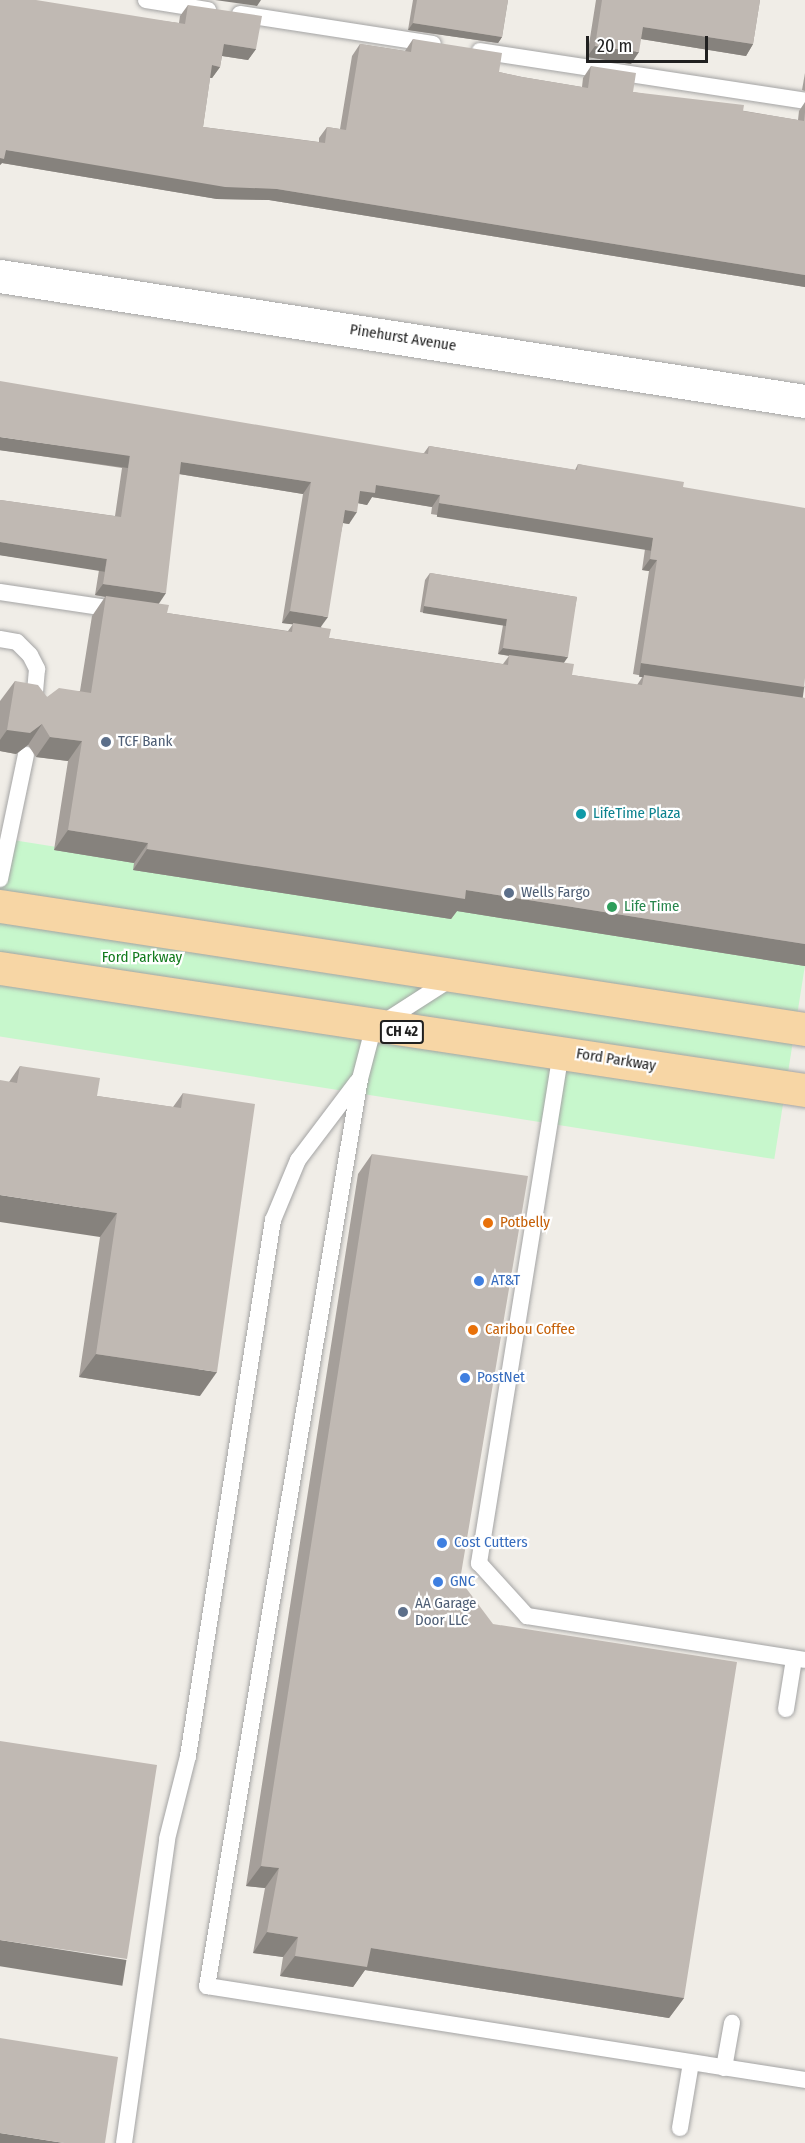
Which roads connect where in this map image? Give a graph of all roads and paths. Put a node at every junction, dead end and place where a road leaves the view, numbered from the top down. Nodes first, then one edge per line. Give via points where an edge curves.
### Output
1 (146, 0) edge
2 (805, 101) edge
3 (0, 276) edge
4 (805, 401) edge
5 (0, 592) edge
6 (142, 613) edge
7 (0, 639) edge
8 (34, 706) edge
9 (26, 755) edge
10 (0, 879) edge
11 (0, 906) edge
12 (0, 968) edge
13 (456, 975) junction
14 (373, 1029) junction
15 (805, 1029) edge
16 (561, 1052) junction
17 (360, 1079) junction
18 (805, 1090) edge
19 (800, 1659) edge
20 (786, 1709) dead end
21 (732, 2023) dead end
22 (691, 2063) junction
23 (724, 2068) junction
24 (805, 2080) edge
25 (680, 2128) dead end
26 (124, 2143) edge

1 - 2 lane
3 - 4 street, Pinehurst Avenue
5 - 6 lane
7 - 8 lane via 17,642 37,669
9 - 10 lane
11 - 13 main road
12 - 14 main road, Ford Parkway / CH 42
13 - 14 lane
13 - 15 main road
14 - 16 main road, Ford Parkway / CH 42
14 - 17 lane
16 - 18 main road, Ford Parkway / CH 42
16 - 19 lane via 479,1563 526,1616
17 - 22 lane via 207,1986
17 - 26 lane via 298,1160 273,1220 188,1756 167,1839
19 - 20 lane
21 - 23 lane
22 - 23 lane
22 - 25 lane
23 - 24 lane

